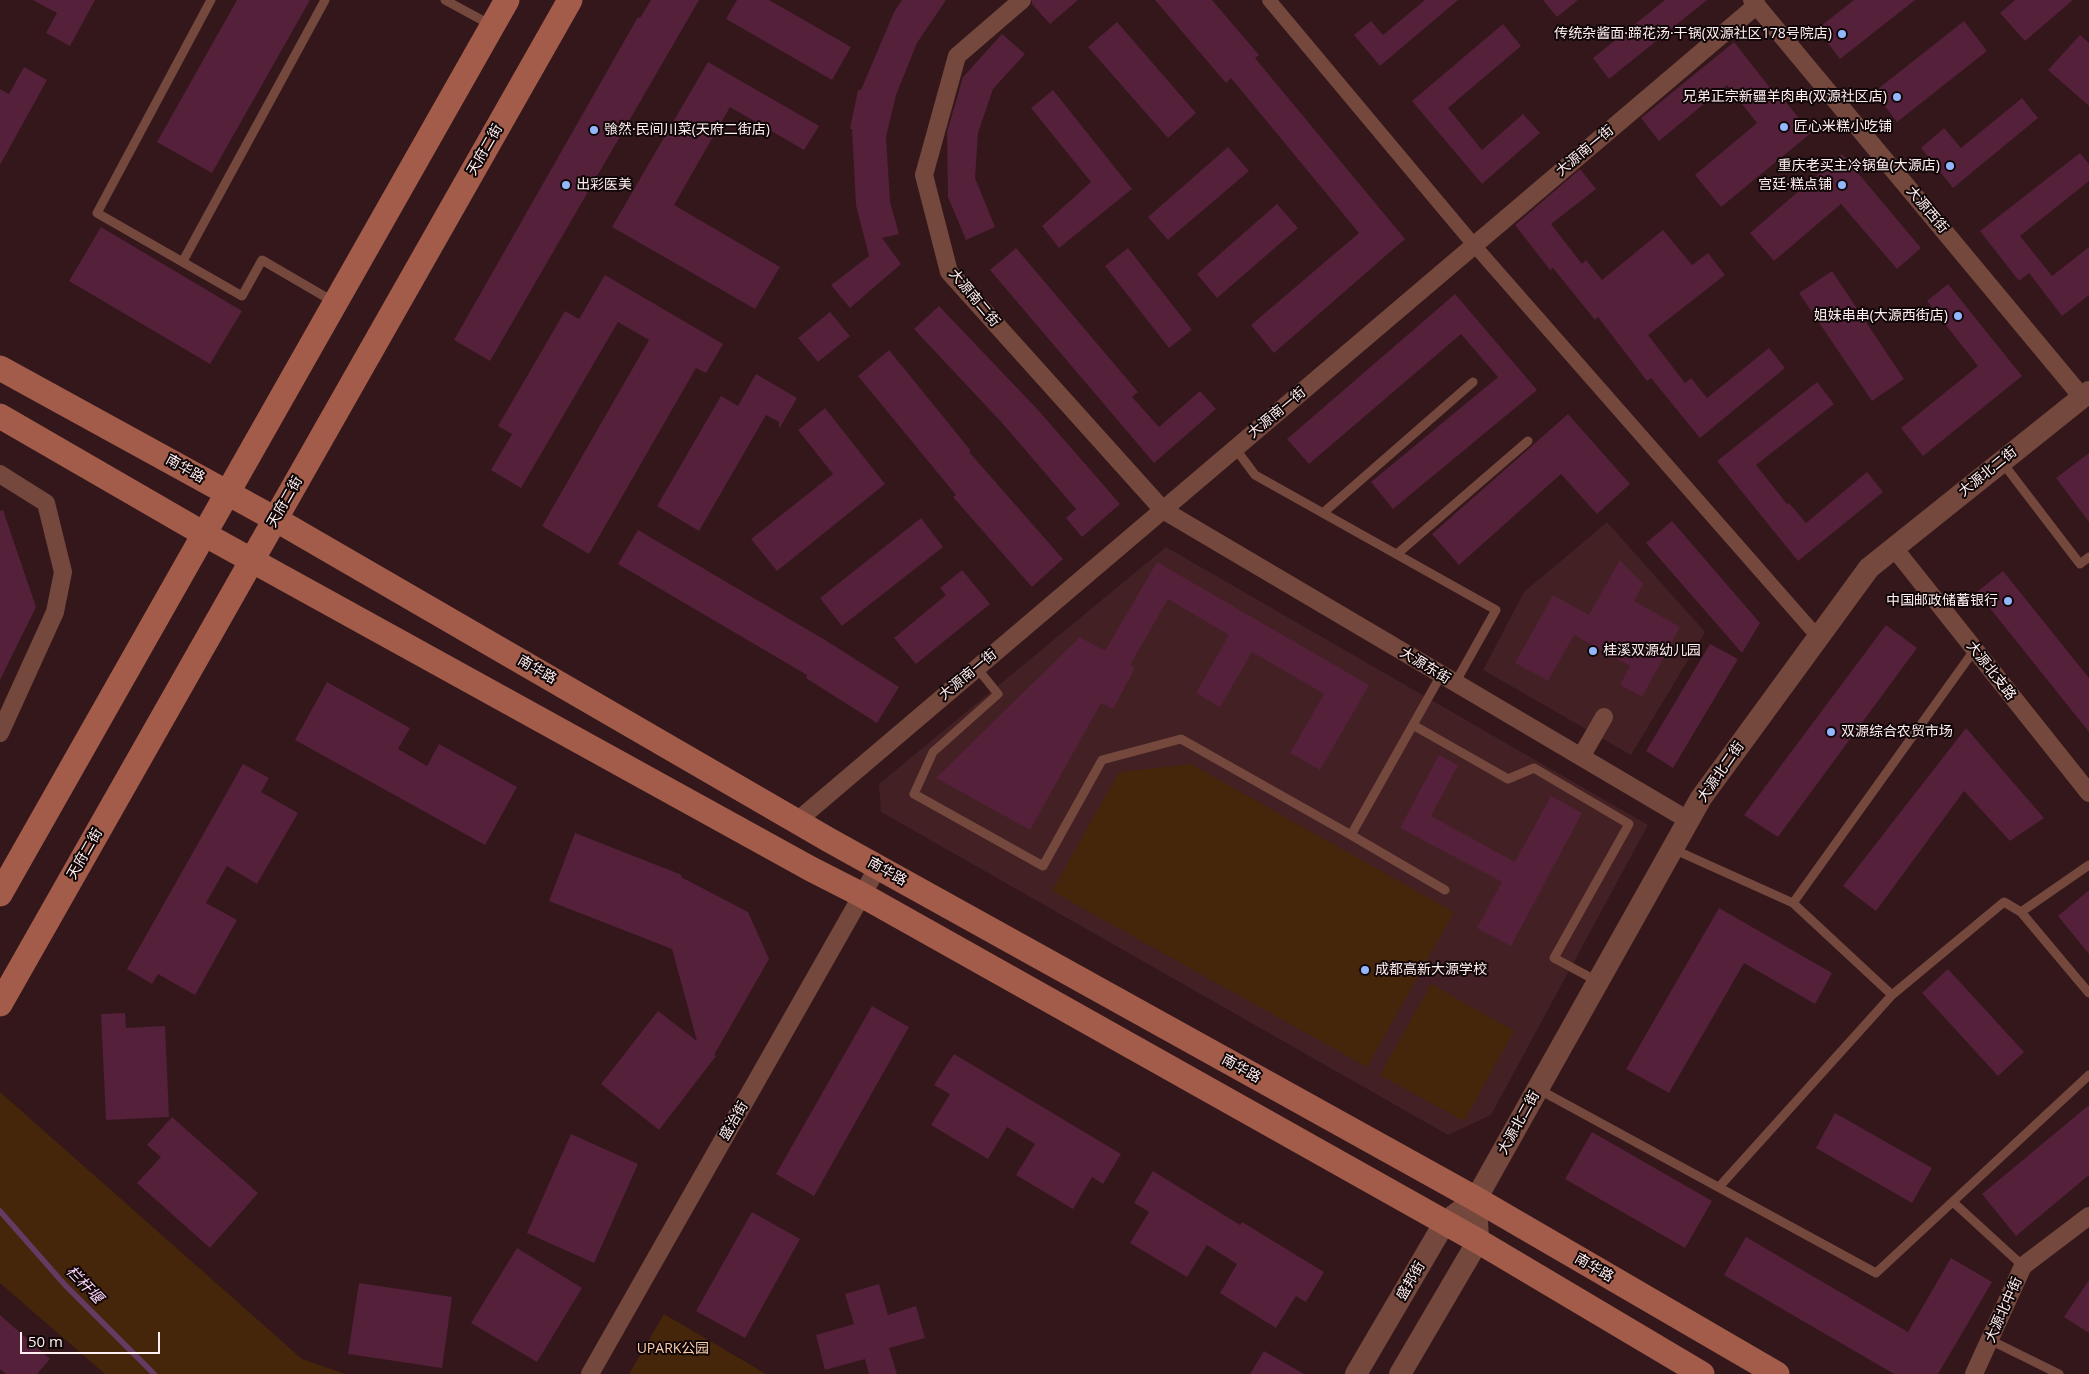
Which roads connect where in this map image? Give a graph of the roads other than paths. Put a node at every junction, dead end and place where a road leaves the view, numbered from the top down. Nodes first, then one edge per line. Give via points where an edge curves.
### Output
1 (210, 0) edge
2 (325, 0) edge
3 (445, 0) edge
4 (507, 0) edge
5 (570, 0) edge
6 (1022, 0) edge
7 (1270, 0) edge
8 (1754, 3) edge
9 (492, 26) junction
10 (1474, 245) junction
11 (183, 261) junction
12 (335, 302) junction
13 (0, 368) edge
14 (1472, 382) dead end
15 (2085, 395) edge
16 (0, 416) edge
17 (1528, 441) dead end
18 (1235, 448) junction
19 (2001, 462) junction
20 (0, 474) edge
21 (228, 492) junction
22 (1163, 510) junction
23 (1323, 513) junction
24 (276, 519) junction
25 (204, 534) junction
26 (1894, 548) junction
27 (1397, 554) junction
28 (2089, 557) edge
29 (252, 560) junction
30 (1818, 637) junction
31 (1975, 650) junction
32 (977, 668) junction
33 (1448, 679) junction
34 (1604, 717) dead end
35 (1413, 725) junction
36 (0, 733) edge
37 (1581, 757) junction
38 (2089, 793) edge
39 (1688, 820) junction
40 (797, 821) junction
41 (1351, 836) junction
42 (1672, 848) junction
43 (2089, 865) edge
44 (878, 867) junction
45 (4, 878) edge
46 (1445, 890) dead end
47 (862, 895) junction
48 (1793, 903) junction
49 (2021, 912) junction
50 (1598, 981) junction
51 (2089, 993) edge
52 (1892, 995) junction
53 (0, 1004) edge
54 (2089, 1075) edge
55 (1538, 1089) junction
56 (1719, 1188) junction
57 (1476, 1199) junction
58 (1952, 1202) junction
59 (2089, 1216) edge
60 (1445, 1222) junction
61 (1478, 1241) junction
62 (2023, 1266) junction
63 (1990, 1340) junction
64 (590, 1374) edge
65 (1356, 1374) edge
66 (1400, 1374) edge
67 (1702, 1374) edge
68 (1777, 1374) edge
69 (1974, 1374) edge
70 (2059, 1374) edge

1 - 11 lane via 97,213
2 - 11 lane
3 - 9 lane
4 - 9 main road
5 - 24 main road, 天府二街
6 - 22 street, 大源南二街 via 958,56 924,175 949,272
7 - 10 street
8 - 10 street, 大源南一街
8 - 15 street, 大源西街
9 - 12 main road
10 - 18 street, 大源南一街
10 - 30 street
11 - 12 lane via 242,296 262,260
12 - 21 main road
13 - 21 main road, 南华路
14 - 23 lane
15 - 19 street, 大源北二街
16 - 25 main road
17 - 27 lane
18 - 22 street, 大源南一街
18 - 23 lane via 1256,475
19 - 26 street, 大源北二街
19 - 28 lane via 2080,564
20 - 36 street via 46,503 63,572 54,612
21 - 24 main road, 南华路
21 - 25 main road
22 - 32 street, 大源南一街
22 - 33 street, 大源东街
23 - 27 lane
24 - 29 main road, 天府二街
24 - 40 main road, 南华路
25 - 29 main road
25 - 45 main road
26 - 30 street, 大源北二街 via 1869,568
26 - 31 street, 大源北支路
27 - 33 lane via 1496,610
29 - 47 main road
29 - 53 main road, 天府二街
30 - 39 street, 大源北二街
31 - 38 street, 大源北支路
31 - 48 lane
32 - 40 street, 大源南一街
32 - 41 lane via 998,694 933,752 914,794 1044,866 1102,760 1180,738
33 - 35 lane
33 - 37 street, 大源东街
34 - 37 street
35 - 41 lane
35 - 50 lane via 1508,779 1534,768 1630,824 1554,958
37 - 39 street, 大源东街
39 - 42 street, 大源北二街
40 - 44 main road, 南华路
41 - 46 lane
42 - 48 lane
42 - 50 street, 大源北二街
43 - 49 lane
44 - 47 street, 盛治街
44 - 57 main road, 南华路
47 - 60 main road
47 - 64 street, 盛治街
48 - 52 lane
49 - 51 lane
49 - 52 lane via 2004,902
50 - 55 street, 大源北二街
52 - 56 lane
54 - 58 lane
55 - 56 lane
55 - 57 street, 大源北二街
56 - 58 lane via 1876,1273
57 - 60 street, 盛邦街
57 - 61 street
57 - 68 main road, 南华路
58 - 62 lane
59 - 62 street, 大源北中街
60 - 61 main road
60 - 65 street, 盛邦街
61 - 66 street
61 - 67 main road
62 - 63 street, 大源北中街
63 - 69 street, 大源北中街
63 - 70 lane

